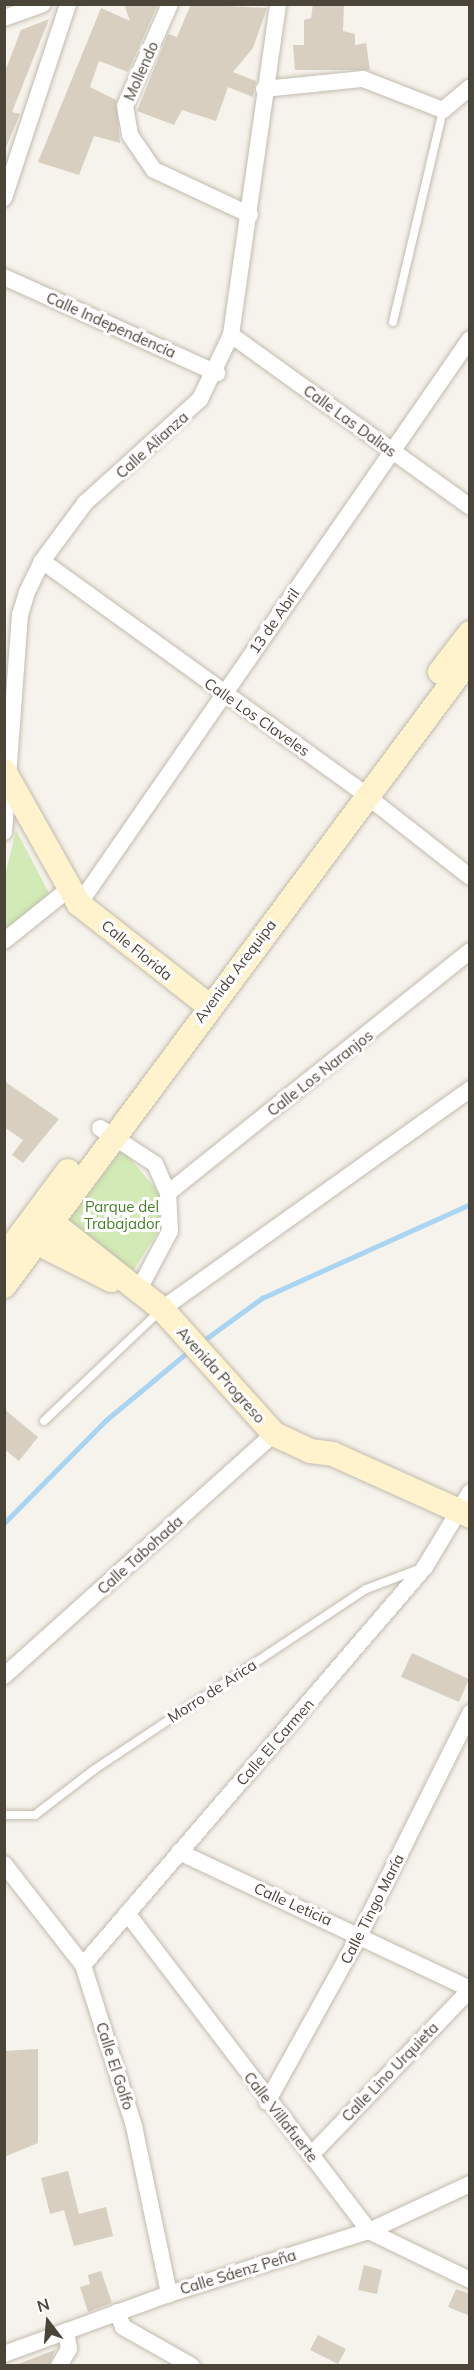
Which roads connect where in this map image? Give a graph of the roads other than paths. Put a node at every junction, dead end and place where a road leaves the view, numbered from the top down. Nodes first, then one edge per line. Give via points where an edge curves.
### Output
1 (44, 4) edge
2 (68, 4) edge
3 (170, 4) edge
4 (278, 4) edge
5 (4, 18) edge
6 (470, 87) edge
7 (264, 89) junction
8 (443, 111) junction
9 (4, 198) edge
10 (250, 215) junction
11 (4, 277) edge
12 (393, 322) dead end
13 (231, 335) junction
14 (470, 339) edge
15 (217, 373) junction
16 (391, 451) junction
17 (470, 507) edge
18 (42, 561) junction
19 (470, 633) edge
20 (470, 659) edge
21 (224, 694) junction
22 (8, 776) edge
23 (360, 791) junction
24 (4, 832) edge
25 (470, 877) edge
26 (74, 896) junction
27 (4, 941) edge
28 (470, 951) edge
29 (203, 1002) junction
30 (470, 1089) edge
31 (106, 1132) junction
32 (168, 1193) junction
33 (44, 1218) junction
34 (28, 1239) junction
35 (4, 1257) edge
36 (4, 1286) edge
37 (139, 1289) junction
38 (165, 1312) junction
39 (44, 1421) dead end
40 (274, 1434) junction
41 (465, 1515) edge
42 (425, 1566) junction
43 (4, 1676) edge
44 (470, 1713) edge
45 (4, 1815) edge
46 (179, 1852) junction
47 (4, 1864) edge
48 (127, 1913) junction
49 (360, 1934) junction
50 (82, 1965) junction
51 (470, 1989) edge
52 (267, 2102) junction
53 (311, 2154) junction
54 (470, 2184) edge
55 (369, 2231) junction
56 (470, 2280) edge
57 (169, 2294) junction
58 (117, 2312) junction
59 (66, 2331) junction
60 (4, 2354) edge
61 (59, 2366) edge
62 (192, 2366) edge

1 - 5 street
2 - 9 street
3 - 10 street, Mollendo via 125,106 130,135 154,170
4 - 7 street, Calle Alianza
6 - 8 street
7 - 8 street via 363,80
7 - 10 street, Calle Alianza
8 - 12 lane
10 - 13 street, Calle Alianza
11 - 15 street, Calle Independencia
13 - 15 street, Calle Alianza
13 - 16 street, Calle Las Dalias
14 - 16 street, 13 de Abril
15 - 18 street, Calle Alianza via 169,433 85,503
16 - 17 street, Calle Las Dalias
16 - 21 street, 13 de Abril
18 - 21 street, Calle Los Claveles
18 - 22 street, Calle Alianza via 20,615
19 - 23 main road, Avenida Arequipa
20 - 23 main road, Avenida Arequipa
21 - 23 street, Calle Los Claveles
21 - 26 street, 13 de Abril
22 - 24 street, Calle Alianza
22 - 26 main road
23 - 25 street, Calle Los Claveles
23 - 29 main road, Avenida Arequipa
26 - 27 street
26 - 29 main road, Calle Florida
28 - 32 street, Calle Los Naranjos
29 - 31 main road, Avenida Arequipa
30 - 38 street
31 - 32 street via 155,1164
31 - 33 main road, Avenida Arequipa
32 - 37 street via 170,1231
33 - 34 main road, Avenida Arequipa
33 - 37 main road, Avenida Progreso
34 - 35 main road, Avenida Arequipa
34 - 36 main road, Avenida Arequipa
34 - 37 main road, Avenida Progreso
37 - 38 main road, Avenida Progreso
38 - 39 lane
38 - 40 main road, Avenida Progreso via 205,1362
40 - 41 main road, Avenida Progreso via 310,1451 326,1465
40 - 43 street, Calle Tabohada
41 - 42 street, Calle El Carmen
42 - 45 lane, Morro de Arica via 366,1589 95,1768 35,1815
42 - 46 street, Calle El Carmen
44 - 49 street, Calle Tingo María
46 - 48 street, Calle El Carmen
46 - 49 street, Calle Leticia
47 - 50 street, Calle El Golfo
48 - 50 street, Calle El Carmen
48 - 52 street, Calle Villafuerte
49 - 51 street, Calle Leticia
49 - 52 street, Calle Tingo María
50 - 57 street, Calle El Golfo via 134,2126
51 - 53 street, Calle Lino Urquieta
52 - 53 street, Calle Villafuerte
53 - 55 street, Calle Villafuerte
54 - 55 street, Calle Sáenz Peña
55 - 56 street, Calle Villafuerte
55 - 57 street, Calle Sáenz Peña
57 - 58 street, Calle Sáenz Peña
58 - 59 street, Calle Sáenz Peña
58 - 62 street via 123,2327
59 - 60 street, Calle Sáenz Peña
59 - 61 street via 69,2349

